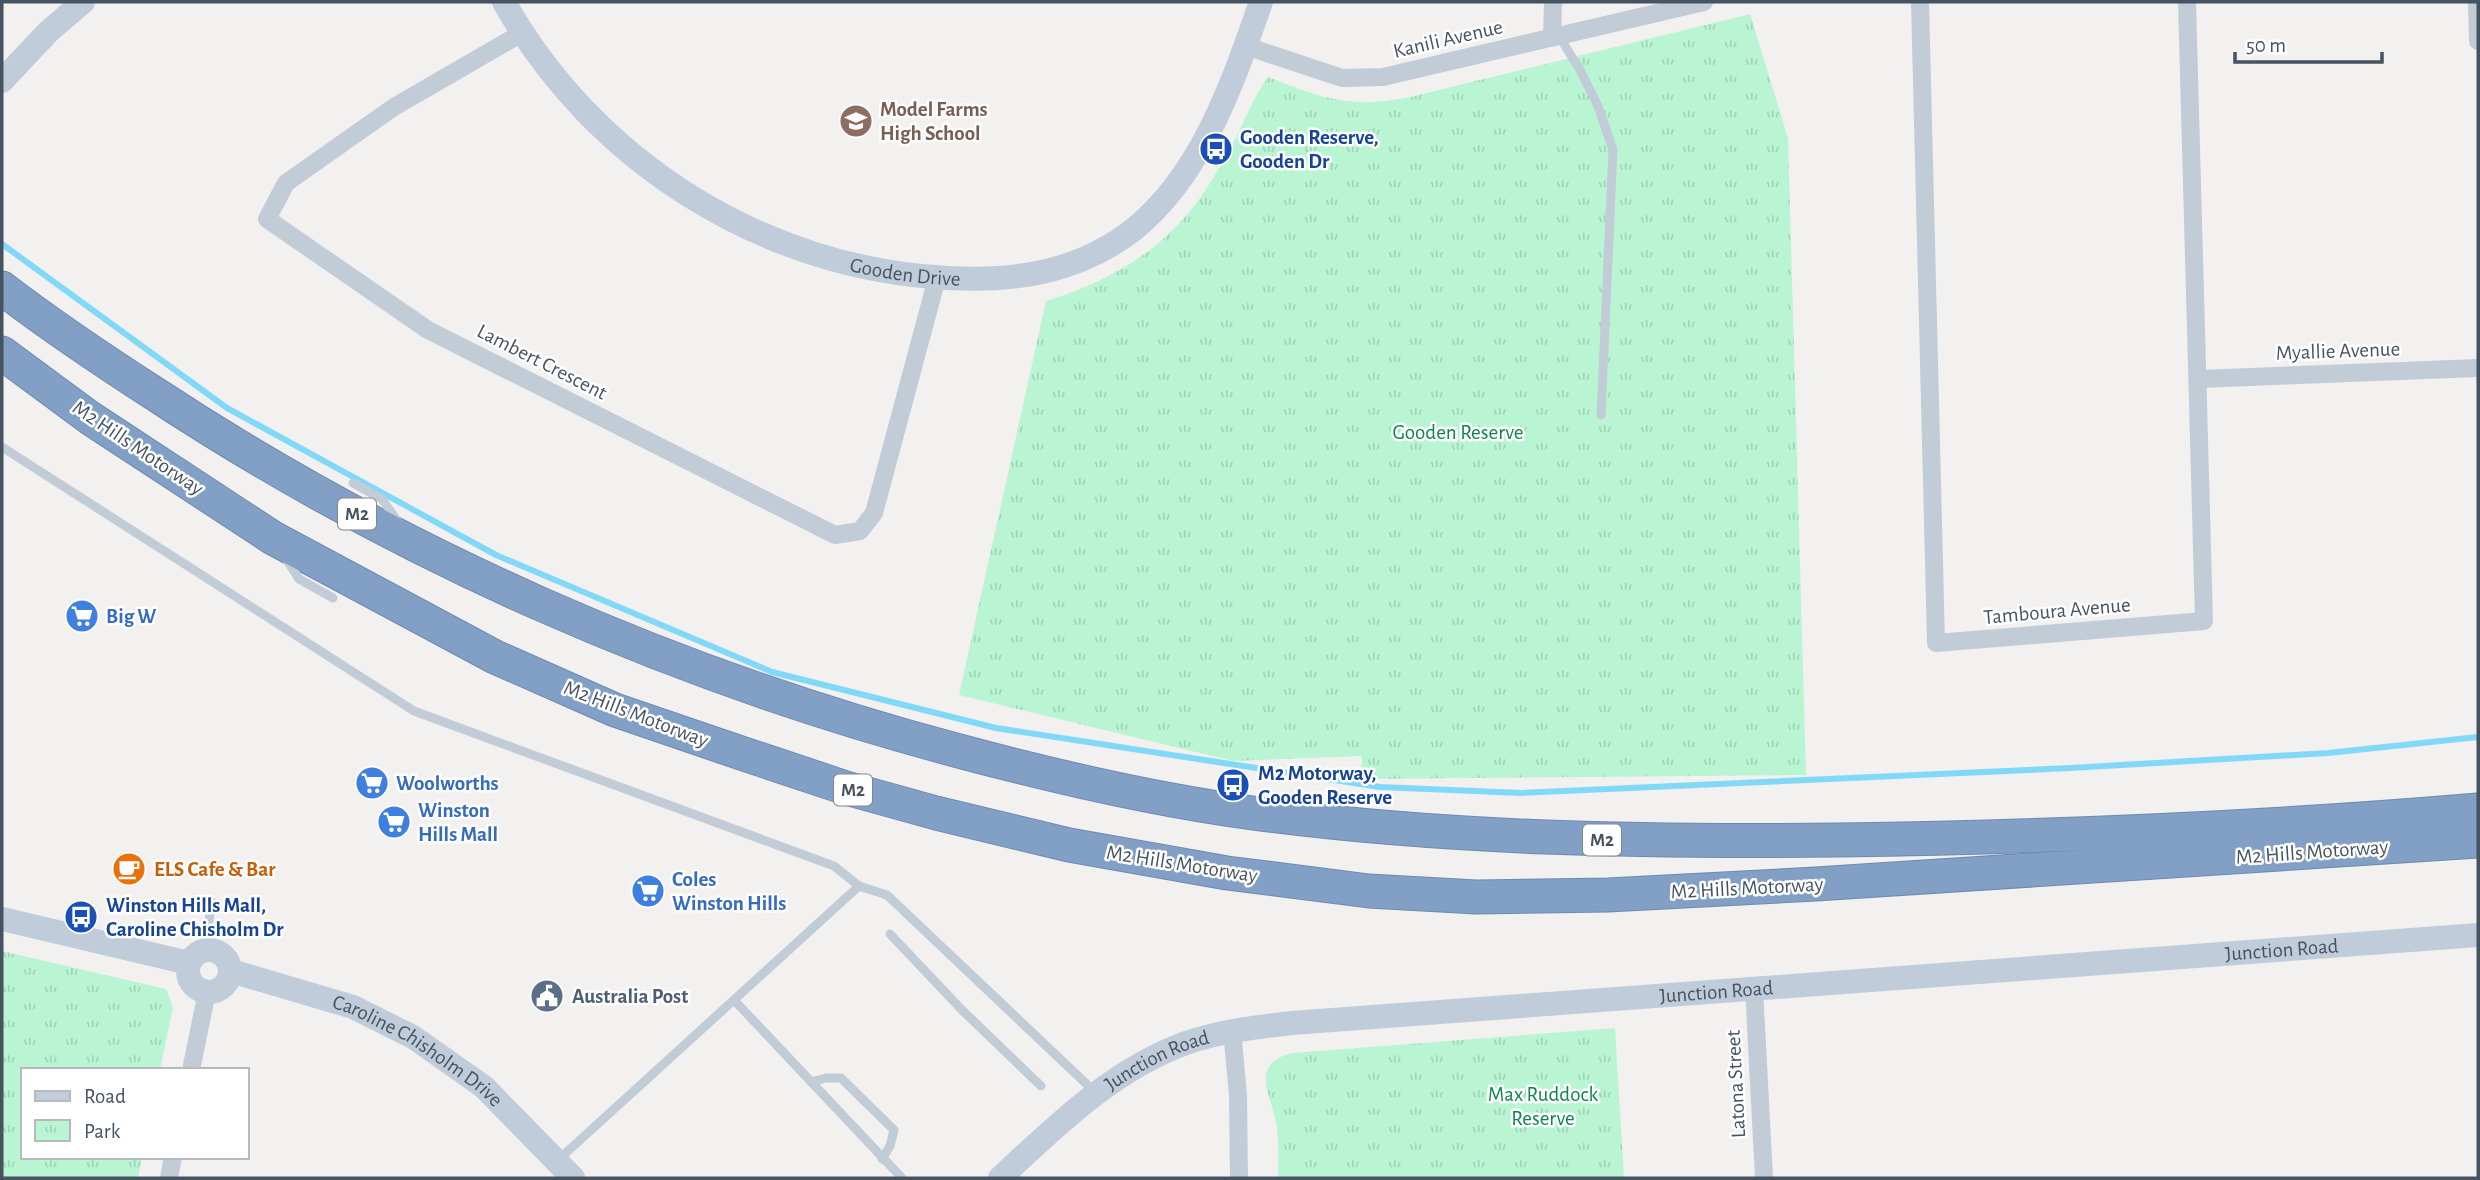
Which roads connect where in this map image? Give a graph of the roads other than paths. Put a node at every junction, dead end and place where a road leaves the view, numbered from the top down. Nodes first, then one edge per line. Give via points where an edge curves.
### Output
1 (83, 2) edge
2 (504, 2) edge
3 (1261, 2) edge
4 (1553, 2) edge
5 (1704, 2) edge
6 (1920, 2) edge
7 (2188, 2) edge
8 (2477, 2) edge
9 (522, 33) junction
10 (1555, 37) junction
11 (2478, 41) edge
12 (1245, 46) junction
13 (2, 81) edge
14 (937, 278) junction
15 (2, 288) edge
16 (2, 353) edge
17 (2478, 368) edge
18 (2199, 379) junction
19 (1601, 415) dead end
20 (2, 447) edge
21 (353, 483) dead end
22 (273, 538) junction
23 (412, 544) junction
24 (333, 598) dead end
25 (2478, 810) edge
26 (2478, 841) edge
27 (859, 886) junction
28 (212, 902) dead end
29 (2, 919) edge
30 (890, 934) dead end
31 (2478, 935) edge
32 (197, 956) junction
33 (231, 971) junction
34 (1754, 988) junction
35 (207, 992) junction
36 (734, 1000) junction
37 (1231, 1030) junction
38 (191, 1068) edge
39 (811, 1082) junction
40 (1041, 1086) dead end
41 (1096, 1093) junction
42 (882, 1158) junction
43 (173, 1159) edge
44 (565, 1170) edge
45 (169, 1178) edge
46 (902, 1178) edge
47 (1000, 1178) edge
48 (1239, 1178) edge
49 (1764, 1178) edge

1 - 13 street
2 - 9 street, Gooden Drive
3 - 12 street, Gooden Drive
4 - 10 street
5 - 10 street, Kanili Avenue
6 - 18 street, Tamboura Avenue via 1936,643 2204,621
7 - 18 street, Tamboura Avenue
8 - 11 street
9 - 14 street, Gooden Drive via 601,127 692,198 748,229 815,254 893,273
9 - 14 street, Lambert Crescent via 394,107 286,183 267,219 428,330 835,535 860,531 874,513
10 - 12 street, Kanili Avenue via 1361,80
10 - 19 lane via 1580,70 1613,150
12 - 14 street, Gooden Drive via 1190,164 1134,228 1082,260 1045,272 998,279
15 - 23 highway, M2 Hills Motorway / M2 via 221,438
16 - 22 highway, M2 Hills Motorway / M2 via 90,418
17 - 18 street, Myallie Avenue
20 - 27 lane via 414,711 834,866
21 - 23 lane via 382,499
22 - 24 lane via 299,579
22 - 26 highway, M2 Hills Motorway / M2 via 495,657 628,715 936,813 1069,845 1227,873 1476,897 1608,895
23 - 25 highway, M2 Hills Motorway / M2 via 625,640 869,727 1034,771 1250,813 1477,835 1788,840 2105,834
27 - 36 lane
27 - 41 lane via 887,895
28 - 32 lane
29 - 32 street
30 - 40 lane
31 - 34 street, Junction Road
32 - 33 street via 212,949 225,956
32 - 35 street via 188,975
33 - 35 street via 225,986
33 - 44 street, Caroline Chisholm Drive via 335,1001 414,1037 484,1087
34 - 37 street, Junction Road
34 - 49 street, Latona Street
35 - 38 street
36 - 39 lane
36 - 44 lane
37 - 41 street, Junction Road via 1162,1053
37 - 48 street
39 - 42 lane
39 - 42 lane via 841,1078 894,1130
41 - 47 street, Junction Road
42 - 46 lane
43 - 45 street

